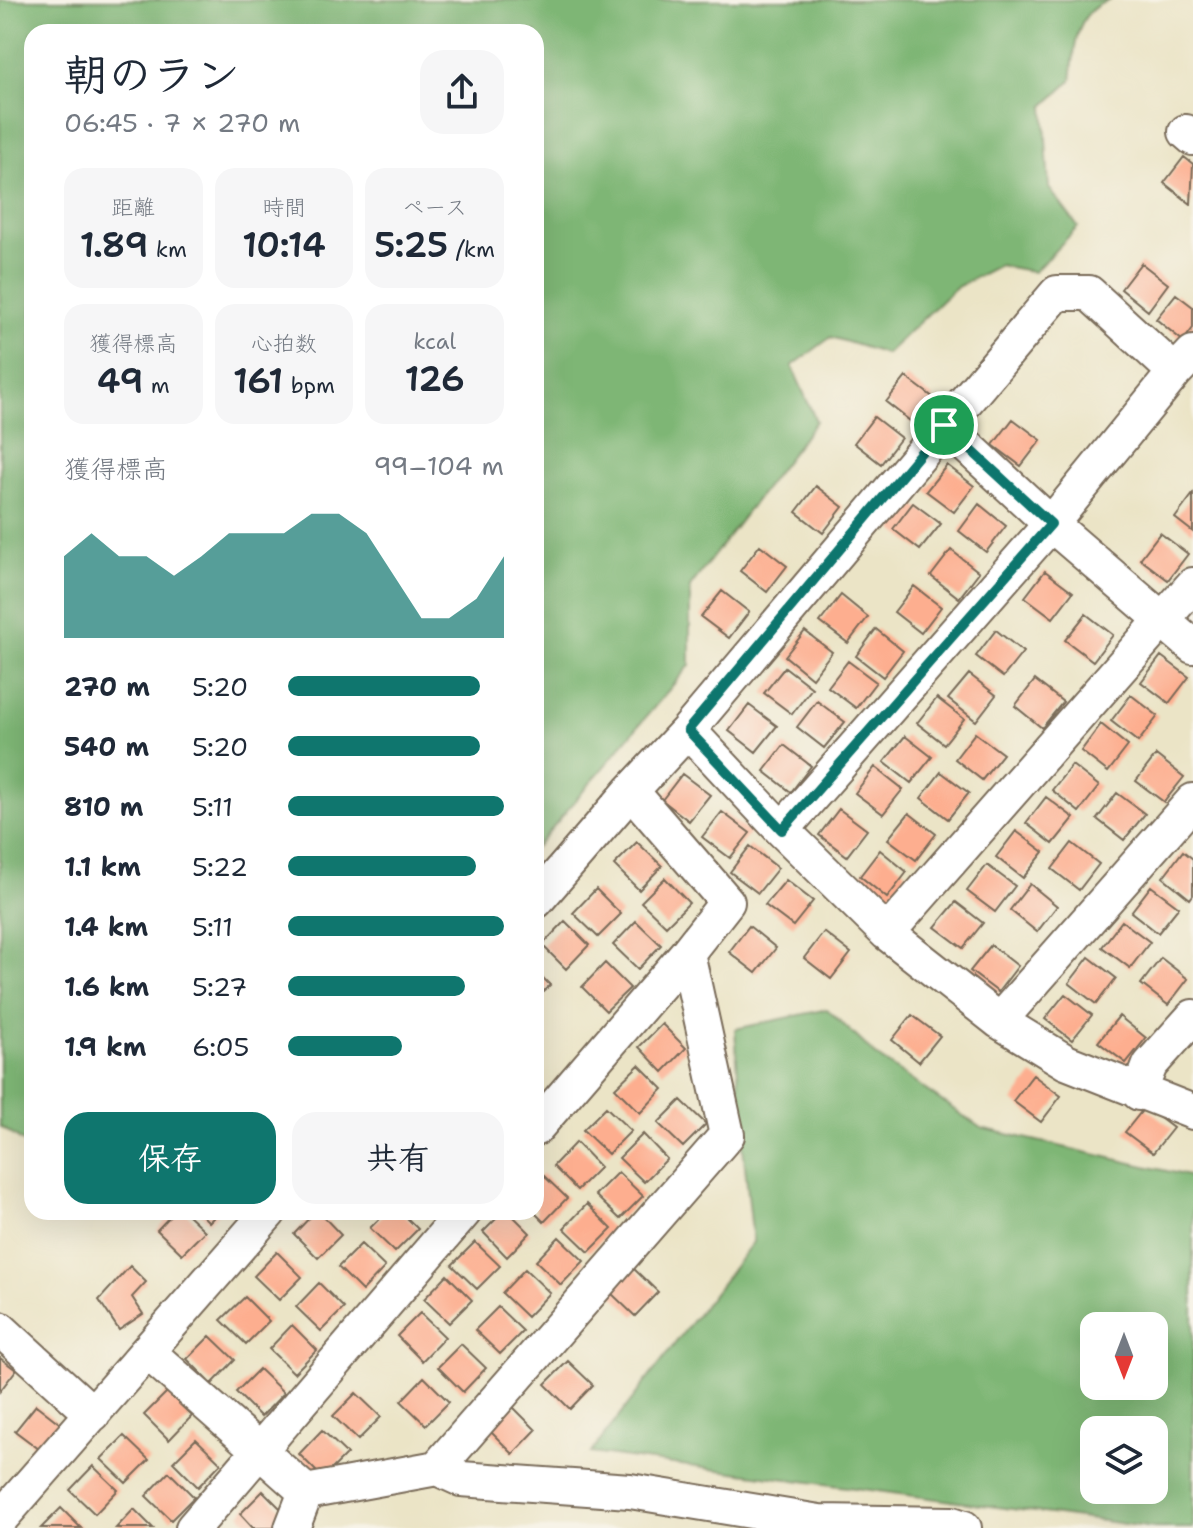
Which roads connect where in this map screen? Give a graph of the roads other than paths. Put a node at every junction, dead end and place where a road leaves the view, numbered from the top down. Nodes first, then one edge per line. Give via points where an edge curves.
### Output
1 (1184, 362) edge
2 (944, 425) junction
3 (1051, 524) junction
4 (1193, 585) edge
5 (1164, 620) junction
6 (1193, 646) edge
7 (688, 730) junction
8 (631, 791) junction
9 (1193, 801) edge
10 (782, 830) junction
11 (544, 892) edge
12 (887, 933) junction
13 (687, 953) junction
14 (1193, 1017) edge
15 (999, 1021) junction
16 (1139, 1093) junction
17 (1193, 1112) edge
18 (544, 1119) edge
19 (262, 1220) edge
20 (457, 1220) edge
21 (0, 1329) edge
22 (148, 1352) junction
23 (93, 1414) junction
24 (258, 1450) junction
25 (437, 1468) junction
26 (306, 1492) junction
27 (0, 1519) edge
28 (193, 1528) edge
29 (292, 1528) edge
30 (964, 1528) edge

1 - 2 street via 1089,293 1057,293
1 - 3 street
2 - 3 street
2 - 7 street
3 - 5 street
3 - 10 street
4 - 5 street
5 - 6 street
5 - 12 street
7 - 8 street
7 - 10 street
8 - 11 street
8 - 13 street via 727,902
9 - 15 street
10 - 12 street
12 - 15 street
13 - 18 street
13 - 25 street via 727,1135
14 - 16 street via 1150,1065
15 - 16 street via 1066,1062
16 - 17 street
19 - 22 street
20 - 24 street
21 - 23 street
22 - 23 street
22 - 24 street
23 - 27 street
24 - 26 street
24 - 28 street
25 - 26 street
25 - 30 street via 461,1479 630,1491 819,1522
26 - 29 street

